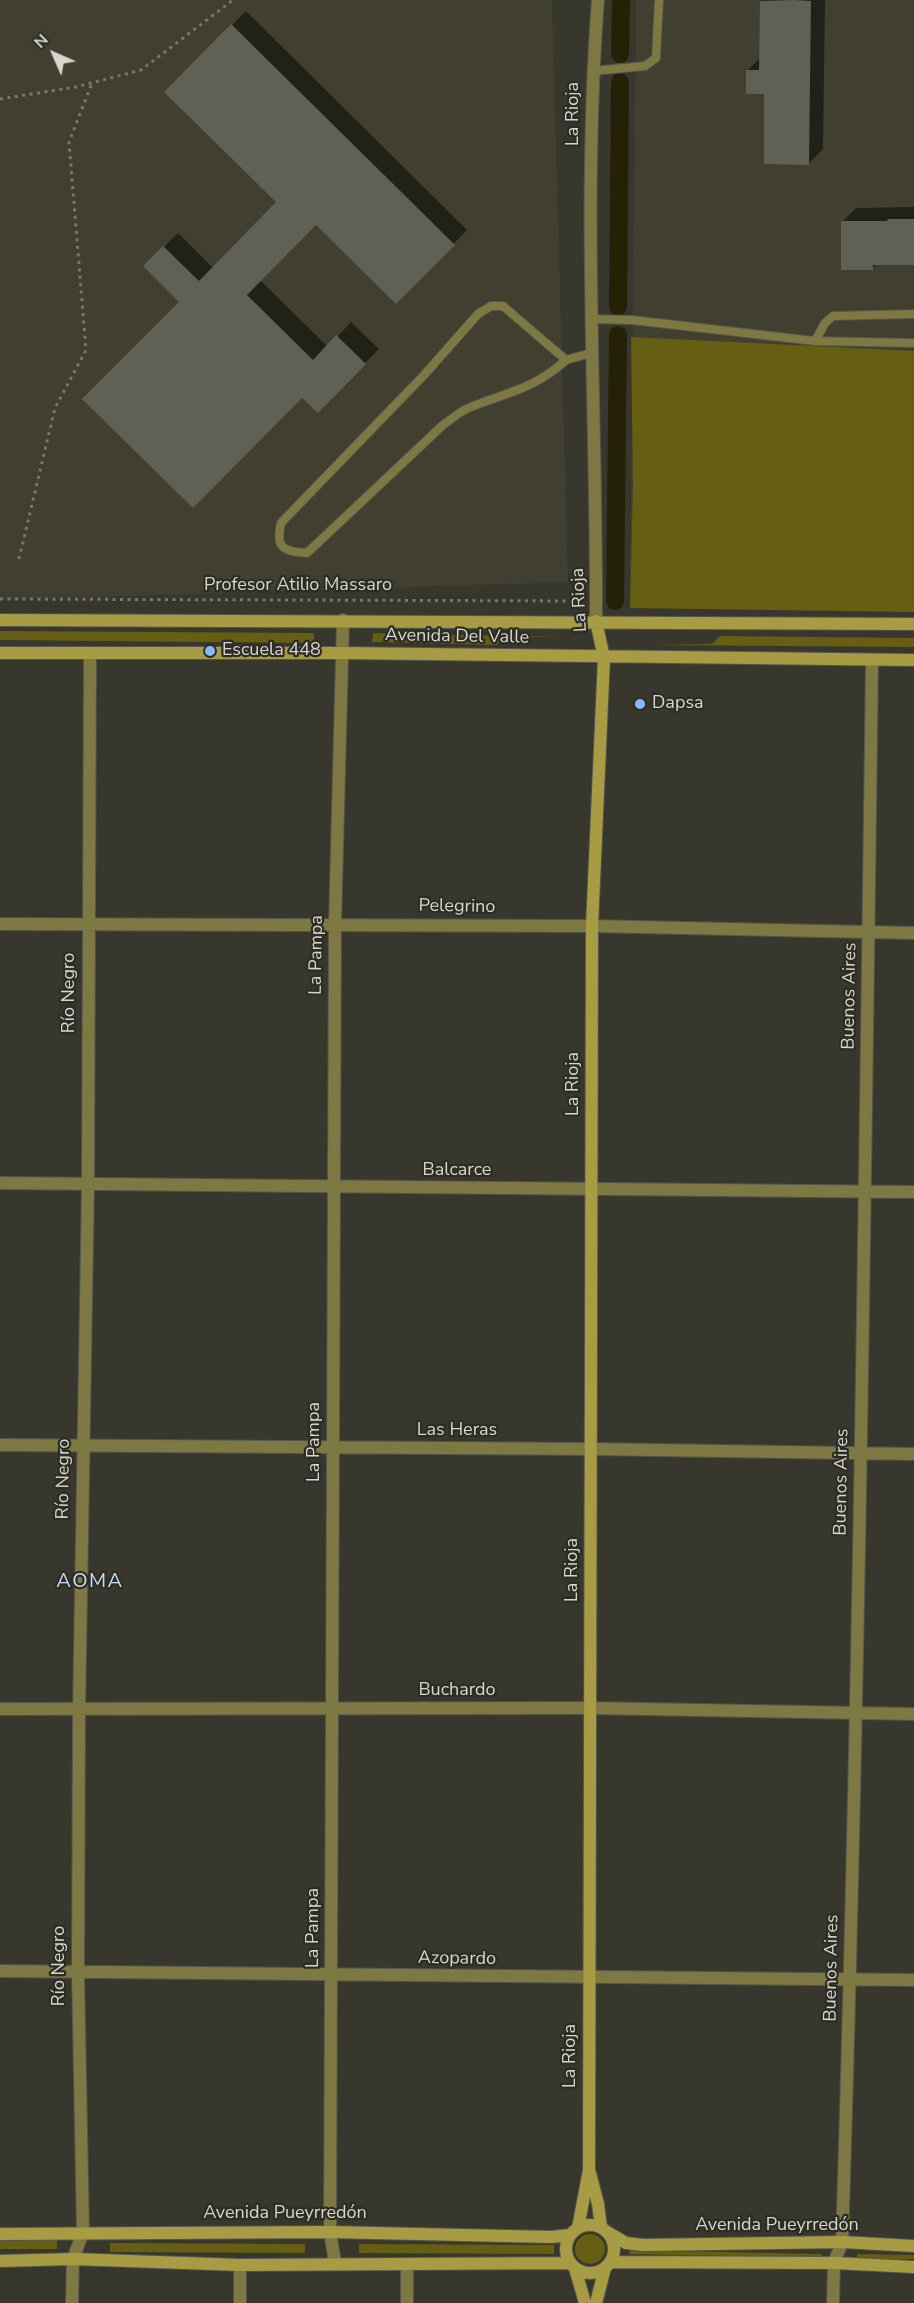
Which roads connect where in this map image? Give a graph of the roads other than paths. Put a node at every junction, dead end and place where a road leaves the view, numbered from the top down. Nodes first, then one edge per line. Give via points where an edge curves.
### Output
1 (598, 0) edge
2 (659, 0) edge
3 (592, 71) junction
4 (914, 314) edge
5 (592, 319) junction
6 (815, 341) junction
7 (914, 343) edge
8 (591, 353) junction
9 (566, 360) junction
10 (0, 620) edge
11 (343, 620) junction
12 (596, 621) junction
13 (914, 624) edge
14 (0, 653) edge
15 (343, 653) junction
16 (90, 654) junction
17 (604, 658) junction
18 (914, 660) edge
19 (872, 661) junction
20 (0, 924) edge
21 (335, 924) junction
22 (89, 925) junction
23 (592, 926) junction
24 (868, 933) junction
25 (914, 933) edge
26 (0, 1183) edge
27 (88, 1185) junction
28 (333, 1188) junction
29 (592, 1190) junction
30 (866, 1192) junction
31 (914, 1192) edge
32 (0, 1445) edge
33 (82, 1445) junction
34 (333, 1449) junction
35 (592, 1449) junction
36 (914, 1454) edge
37 (860, 1455) junction
38 (590, 1708) junction
39 (0, 1709) edge
40 (331, 1710) junction
41 (79, 1711) junction
42 (856, 1713) junction
43 (914, 1714) edge
44 (0, 1971) edge
45 (78, 1973) junction
46 (332, 1975) junction
47 (589, 1978) junction
48 (850, 1979) junction
49 (914, 1980) edge
50 (589, 2170) junction
51 (604, 2230) junction
52 (574, 2231) junction
53 (83, 2232) junction
54 (330, 2232) junction
55 (0, 2234) edge
56 (842, 2242) junction
57 (914, 2246) edge
58 (73, 2259) junction
59 (0, 2261) edge
60 (335, 2263) junction
61 (834, 2263) junction
62 (240, 2265) junction
63 (407, 2265) junction
64 (608, 2265) junction
65 (572, 2266) junction
66 (914, 2267) edge
67 (72, 2303) edge
68 (240, 2303) edge
69 (406, 2303) edge
70 (585, 2303) edge
71 (596, 2303) edge
72 (833, 2303) edge

1 - 3 street, La Rioja
2 - 3 lane via 656,58 652,63
3 - 5 street, La Rioja
4 - 6 lane via 833,316
5 - 6 lane
5 - 8 street, La Rioja
6 - 7 lane
8 - 9 lane
8 - 12 street, La Rioja
9 - 9 lane via 503,306 491,306 478,314 281,523 280,545 291,552 307,554 443,425 469,407 538,381
10 - 11 main road, Avenida Del Valle
11 - 12 main road, Avenida Del Valle
11 - 15 street, La Pampa
12 - 13 main road, Avenida Del Valle
12 - 17 main road, La Rioja
14 - 16 main road, Avenida Del Valle
15 - 16 main road, Avenida Del Valle
15 - 17 main road, Avenida Del Valle
15 - 21 street, La Pampa
16 - 22 street, Río Negro
17 - 19 main road, Avenida Del Valle
17 - 23 main road, La Rioja
18 - 19 main road, Avenida Del Valle
19 - 24 street, Buenos Aires
20 - 22 street, Pelegrino
21 - 22 street, Pelegrino
21 - 23 street, Pelegrino
21 - 28 street, La Pampa
22 - 27 street, Río Negro
23 - 24 street, Pelegrino
23 - 29 main road, La Rioja
24 - 25 street, Pelegrino
24 - 30 street, Buenos Aires
26 - 27 street, Balcarce
27 - 28 street, Balcarce
27 - 33 street, Río Negro
28 - 29 street, Balcarce
28 - 34 street, La Pampa
29 - 30 street, Balcarce
29 - 35 main road, La Rioja
30 - 31 street, Balcarce
30 - 37 street, Buenos Aires
32 - 33 street, Las Heras
33 - 34 street, Las Heras
33 - 41 street, Río Negro
34 - 35 street, Las Heras
34 - 40 street, La Pampa
35 - 37 street, Las Heras
35 - 38 main road, La Rioja
36 - 37 street, Las Heras
37 - 42 street, Buenos Aires
38 - 40 street, Buchardo
38 - 42 street, Buchardo
38 - 47 main road, La Rioja
39 - 41 street, Buchardo
40 - 41 street, Buchardo
40 - 46 street, La Pampa
41 - 45 street, Río Negro
42 - 43 street, Buchardo
42 - 48 street, Buenos Aires
44 - 45 street, Azopardo
45 - 46 street, Azopardo
45 - 53 street, Río Negro
46 - 47 street, Azopardo
46 - 54 street, La Pampa
47 - 48 street, Azopardo
47 - 50 main road, La Rioja
48 - 49 street, Azopardo
48 - 56 street, Buenos Aires
50 - 51 main road, La Rioja
50 - 52 main road, La Rioja
51 - 52 main road via 585,2225
51 - 56 main road, Avenida Pueyrredón via 626,2243 643,2245
51 - 64 main road via 614,2246
52 - 54 main road, Avenida Pueyrredón
52 - 65 main road via 566,2247
53 - 54 main road, Avenida Pueyrredón
53 - 55 main road, Avenida Pueyrredón
53 - 58 street, Río Negro
54 - 60 street, La Pampa
56 - 57 main road, Avenida Pueyrredón
56 - 61 street, Buenos Aires
58 - 59 main road
58 - 62 main road
58 - 67 street, Río Negro
60 - 62 main road
60 - 63 main road
61 - 64 main road, Avenida Pueyrredón
61 - 66 main road, Avenida Pueyrredón
61 - 72 street, Buenos Aires
62 - 68 street
63 - 65 main road
63 - 69 street
64 - 65 main road via 590,2274
64 - 71 main road
65 - 70 main road

